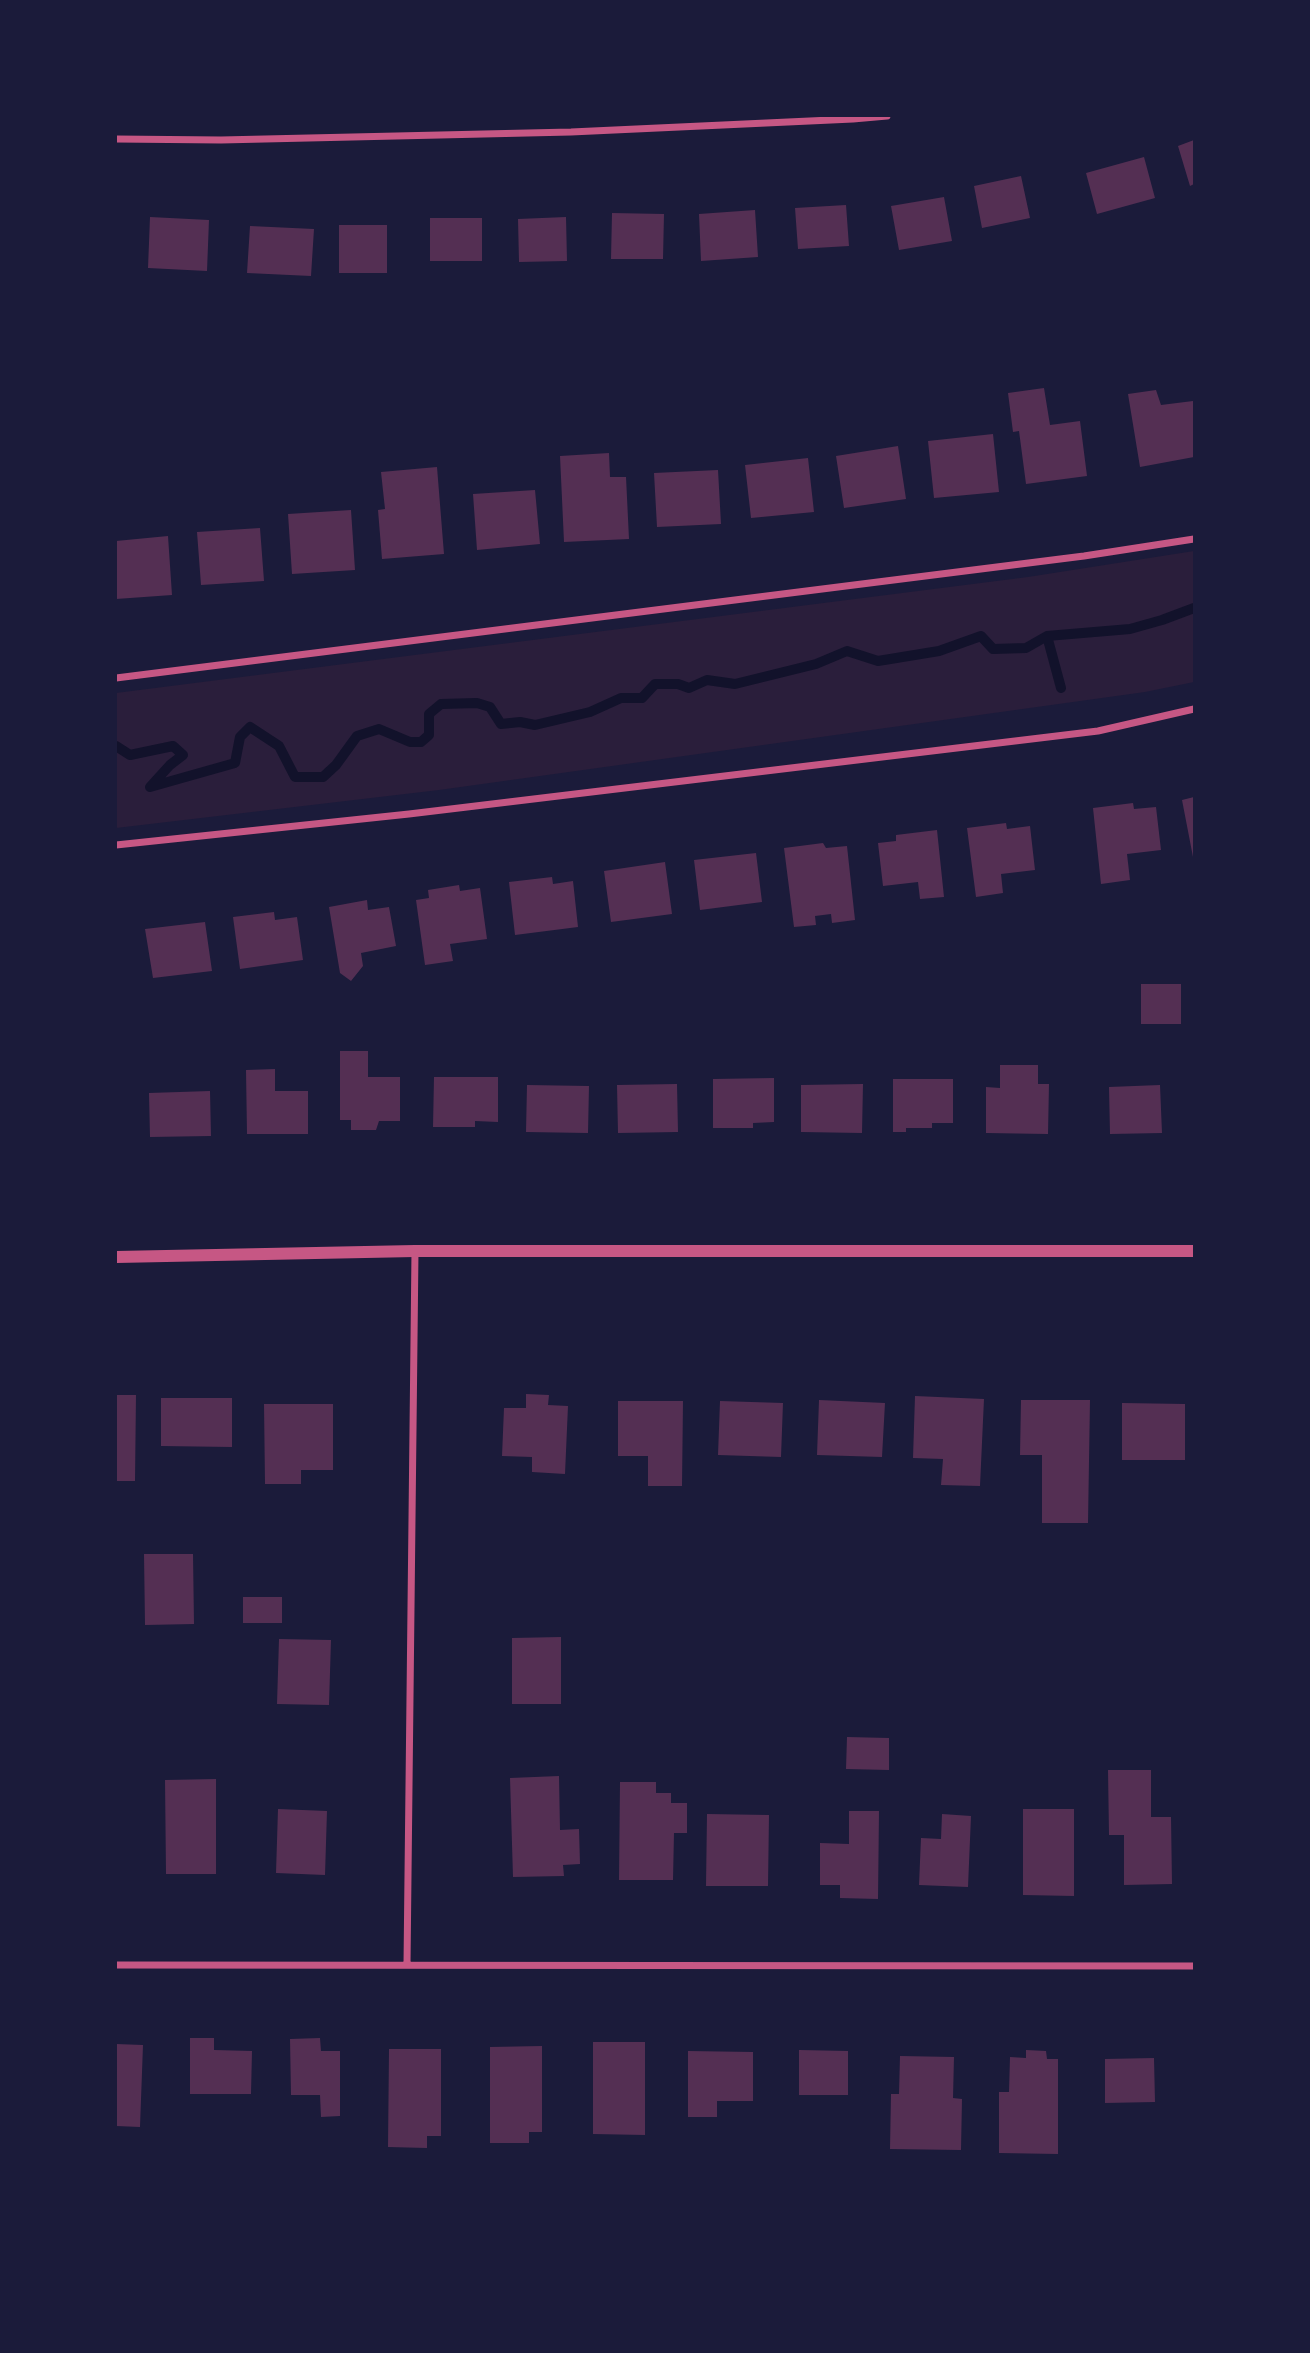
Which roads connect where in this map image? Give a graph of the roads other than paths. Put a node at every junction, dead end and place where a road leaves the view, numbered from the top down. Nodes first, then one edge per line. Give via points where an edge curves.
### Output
1 (887, 116) edge
2 (116, 139) edge
3 (1195, 539) edge
4 (116, 678) edge
5 (1195, 709) edge
6 (116, 845) edge
7 (415, 1251) junction
8 (1195, 1251) edge
9 (116, 1257) edge
10 (407, 1964) junction
11 (116, 1965) edge
12 (1195, 1965) edge

1 - 2 street via 571,132
3 - 4 street
5 - 6 street via 1098,731
7 - 8 street
7 - 9 street
7 - 10 street
10 - 11 street
10 - 12 street

